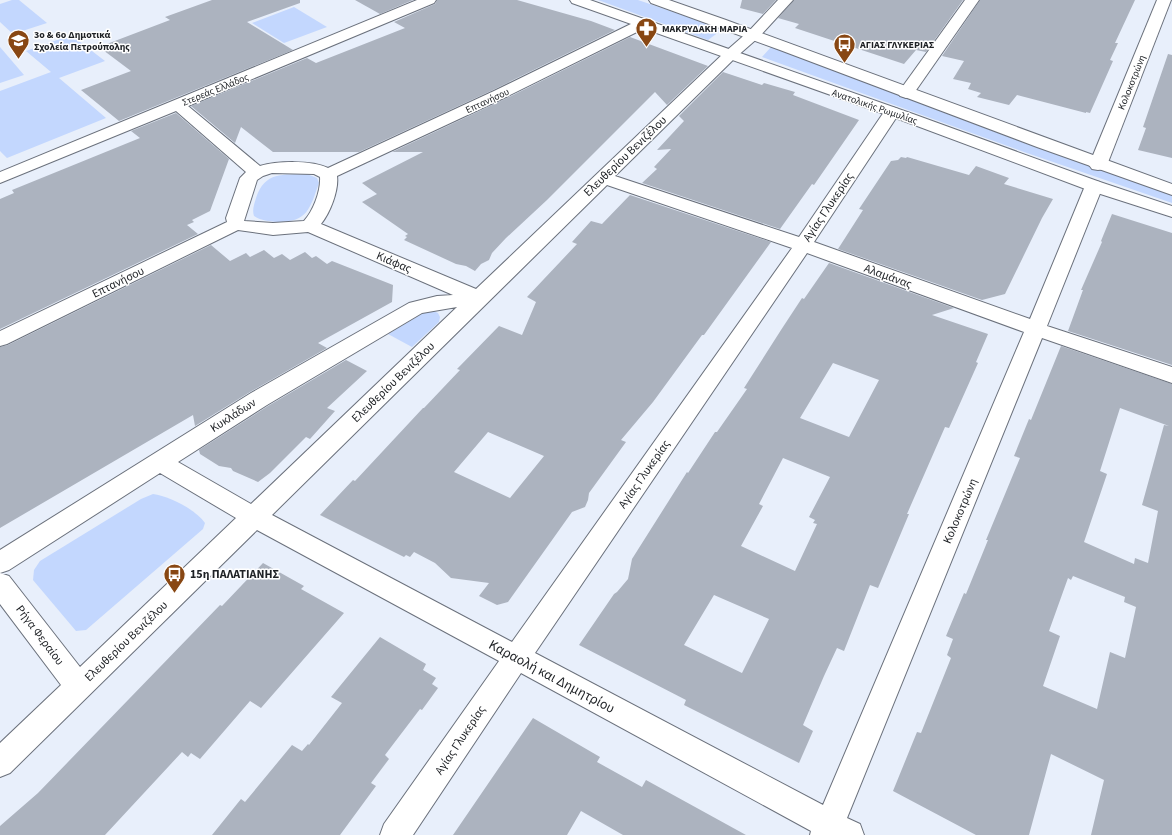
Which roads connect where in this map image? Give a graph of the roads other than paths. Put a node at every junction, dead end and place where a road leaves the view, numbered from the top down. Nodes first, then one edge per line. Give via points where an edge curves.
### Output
1 (429, 0) edge
2 (577, 0) edge
3 (656, 0) edge
4 (786, 0) edge
5 (972, 0) edge
6 (1164, 0) edge
7 (644, 23) junction
8 (754, 34) junction
9 (730, 55) junction
10 (906, 93) junction
11 (177, 104) junction
12 (892, 112) junction
13 (257, 172) junction
14 (328, 174) junction
15 (1096, 176) junction
16 (0, 178) edge
17 (603, 178) junction
18 (1172, 190) edge
19 (1172, 212) edge
20 (236, 224) junction
21 (310, 226) junction
22 (803, 245) junction
23 (479, 298) junction
24 (1036, 329) junction
25 (0, 339) edge
26 (1172, 375) edge
27 (160, 462) junction
28 (254, 516) junction
29 (0, 563) edge
30 (0, 584) edge
31 (517, 657) junction
32 (79, 687) junction
33 (0, 764) edge
34 (835, 831) edge
35 (395, 835) edge

1 - 11 street, Στερεάς Ελλάδος
2 - 7 street, Ανατολικής Ρωμυλίας
3 - 8 street, Ανατολικής Ρωμυλίας
4 - 8 street, Ελευθερίου Βενιζέλου
5 - 10 street
6 - 15 street, Κολοκοτρώνη
7 - 9 street, Ανατολικής Ρωμυλίας
7 - 14 street, Επτανήσου
8 - 9 street, Ελευθερίου Βενιζέλου
8 - 10 street, Ανατολικής Ρωμυλίας
9 - 12 street, Ανατολικής Ρωμυλίας
9 - 17 street, Ελευθερίου Βενιζέλου
10 - 15 street, Ανατολικής Ρωμυλίας
11 - 13 street
11 - 16 street, Στερεάς Ελλάδος
12 - 15 street, Ανατολικής Ρωμυλίας
12 - 22 street, Αγίας Γλυκερίας
13 - 14 street via 271,168 316,169
13 - 20 street via 249,178 235,218
14 - 21 street via 329,182 320,214
15 - 18 street, Ανατολικής Ρωμυλίας
15 - 19 street, Ανατολικής Ρωμυλίας
15 - 24 street, Κολοκοτρώνη
17 - 22 street, Αλαμάνας
17 - 23 street, Ελευθερίου Βενιζέλου
20 - 21 street via 248,228 291,229
20 - 25 street, Επτανήσου
21 - 23 street, Κιάφας
22 - 24 street, Αλαμάνας
22 - 31 street, Αγίας Γλυκερίας
23 - 27 street, Κυκλάδων via 416,308 259,399
23 - 28 street, Ελευθερίου Βενιζέλου
24 - 26 street, Αλαμάνας
24 - 34 street, Κολοκοτρώνη
27 - 28 street, Καραολή και Δημητρίου
27 - 29 street, Κυκλάδων
28 - 31 street, Καραολή και Δημητρίου
28 - 32 street, Ελευθερίου Βενιζέλου
30 - 32 street, Ρήγα Φεραίου
31 - 34 street, Καραολή και Δημητρίου
31 - 35 street, Αγίας Γλυκερίας
32 - 33 street, Ελευθερίου Βενιζέλου

